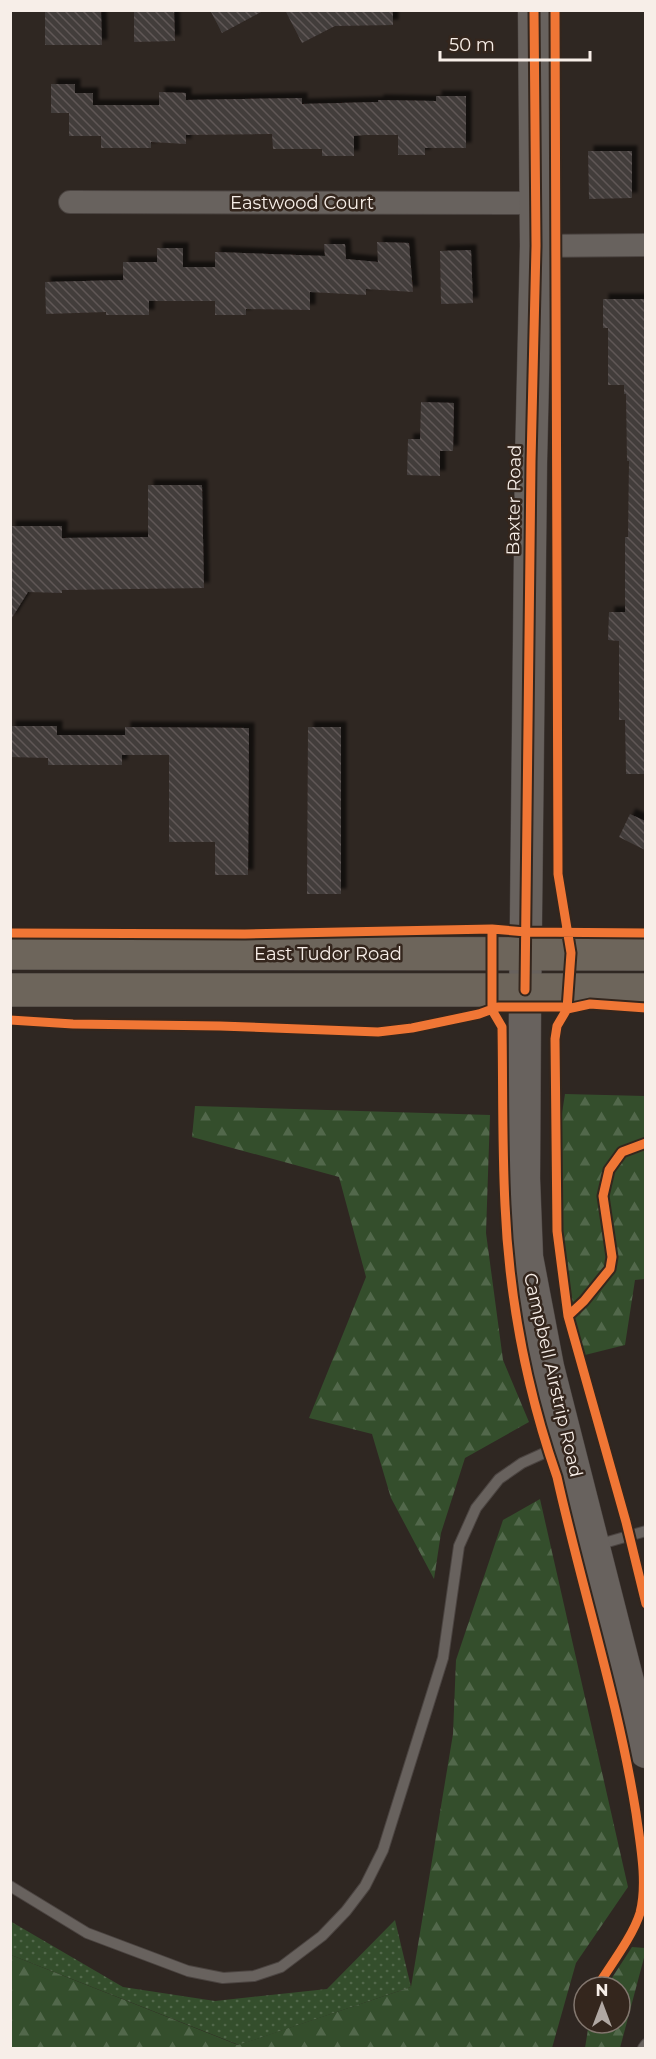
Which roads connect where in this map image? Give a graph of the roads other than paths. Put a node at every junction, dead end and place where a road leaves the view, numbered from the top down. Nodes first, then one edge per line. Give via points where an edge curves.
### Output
1 (534, 10) edge
2 (70, 202) dead end
3 (534, 203) junction
4 (645, 245) edge
5 (536, 246) junction
6 (10, 953) edge
7 (526, 953) junction
8 (645, 954) edge
9 (10, 990) edge
10 (525, 990) junction
11 (645, 990) edge
12 (567, 1443) junction
13 (645, 1531) edge
14 (594, 1546) junction
15 (645, 1752) edge
16 (10, 1886) edge
17 (645, 2044) edge
18 (643, 2049) edge

1 - 3 street, Baxter Road
2 - 3 street, Eastwood Court
3 - 5 street, Baxter Road
4 - 5 street
5 - 7 street, Baxter Road
6 - 7 main road, East Tudor Road
7 - 8 main road, East Tudor Road
7 - 10 street, Baxter Road
9 - 10 main road, East Tudor Road
10 - 11 main road, East Tudor Road
10 - 12 street, Campbell Airstrip Road via 524,1179 528,1257
12 - 14 street, Campbell Airstrip Road
12 - 16 lane via 522,1463 499,1479 476,1508 459,1546 443,1658 386,1840 365,1886 322,1936 281,1967 254,1976 223,1978 188,1971 87,1933
13 - 14 lane
14 - 15 street, Campbell Airstrip Road
17 - 18 lane

